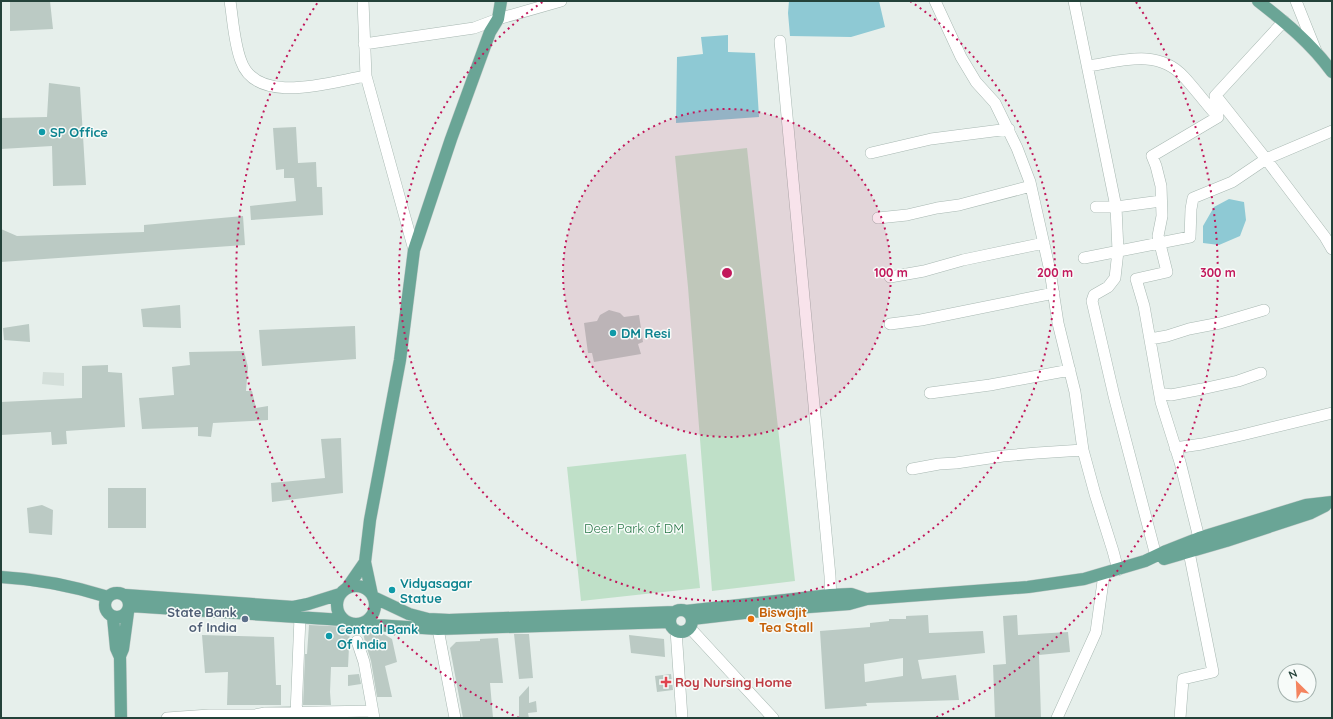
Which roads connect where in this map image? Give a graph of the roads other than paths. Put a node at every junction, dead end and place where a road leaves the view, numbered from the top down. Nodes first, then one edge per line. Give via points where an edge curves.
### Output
1 (230, 1) edge
2 (363, 1) edge
3 (501, 1) edge
4 (561, 1) edge
5 (935, 1) edge
6 (1074, 1) edge
7 (1258, 1) edge
8 (1296, 1) edge
9 (498, 19) junction
10 (1284, 21) junction
11 (780, 41) dead end
12 (364, 44) junction
13 (1316, 51) junction
14 (1088, 66) junction
15 (1332, 72) edge
16 (366, 76) junction
17 (1215, 96) junction
18 (1218, 116) junction
19 (1009, 129) junction
20 (1332, 131) edge
21 (871, 154) dead end
22 (1266, 159) junction
23 (1031, 186) junction
24 (1161, 201) junction
25 (1096, 207) dead end
26 (1116, 207) junction
27 (878, 218) dead end
28 (1159, 242) junction
29 (1044, 243) junction
30 (1332, 249) edge
31 (414, 250) junction
32 (1118, 251) junction
33 (1084, 258) dead end
34 (890, 277) dead end
35 (1054, 293) junction
36 (1264, 310) dead end
37 (890, 324) dead end
38 (1150, 339) junction
39 (1070, 370) junction
40 (1261, 373) dead end
41 (930, 393) dead end
42 (1160, 393) junction
43 (1332, 413) edge
44 (1175, 448) junction
45 (1083, 450) junction
46 (912, 469) dead end
47 (1332, 502) edge
48 (1199, 538) junction
49 (1189, 552) junction
50 (1156, 556) junction
51 (365, 562) junction
52 (1145, 562) junction
53 (1118, 570) junction
54 (1104, 574) junction
55 (1, 577) edge
56 (344, 591) junction
57 (372, 596) junction
58 (108, 597) junction
59 (831, 600) junction
60 (127, 605) junction
61 (113, 617) junction
62 (300, 617) junction
63 (343, 620) junction
64 (681, 620) junction
65 (360, 624) junction
66 (438, 629) junction
67 (357, 641) dead end
68 (120, 657) junction
69 (296, 714) junction
70 (374, 715) edge
71 (255, 717) edge
72 (121, 718) edge
73 (167, 718) edge
74 (455, 718) edge
75 (682, 718) edge
76 (773, 718) edge
77 (1057, 718) edge
78 (1180, 718) edge

1 - 16 street via 241,62 248,74 263,85 285,88 320,86
2 - 12 street
3 - 9 main road
4 - 9 street
5 - 19 street via 961,57 976,82 995,103
6 - 14 street
7 - 10 main road
8 - 13 street
9 - 12 street via 474,28
9 - 31 main road via 490,32 451,139
10 - 13 main road
10 - 17 street
11 - 59 street
12 - 16 street
13 - 15 main road
14 - 18 street via 1142,58 1156,59 1170,65 1183,76
14 - 26 street
16 - 31 street
17 - 18 street
17 - 22 street
18 - 24 street via 1152,156 1161,186
19 - 21 street via 931,139
19 - 23 street
20 - 22 street
22 - 28 street via 1232,182 1193,198 1190,237
22 - 30 street
23 - 27 street via 959,205
23 - 29 street
24 - 26 street
24 - 28 street
25 - 26 street
26 - 32 street
28 - 32 street
28 - 38 street via 1167,272 1136,279
29 - 34 street
29 - 35 street
31 - 51 main road via 400,360 370,520
32 - 33 street
32 - 50 street via 1112,284 1094,295 1092,301
35 - 37 street
35 - 39 street via 1058,323
36 - 38 street
38 - 42 street
39 - 41 street
39 - 45 street
40 - 42 street via 1202,389 1171,395
42 - 44 street
43 - 44 street
44 - 48 street
45 - 46 street via 1003,456
45 - 53 street
47 - 48 main road via 1306,505
47 - 49 main road via 1311,512
48 - 50 main road
49 - 52 main road
49 - 78 street via 1213,672 1184,679
50 - 52 main road
51 - 56 main road
51 - 57 main road
52 - 53 main road
53 - 54 main road
54 - 59 main road via 1076,581 1028,587 867,599 849,604
54 - 77 street via 1096,632
55 - 58 main road via 69,586
56 - 57 main road via 356,586 365,588
56 - 60 main road via 292,607
56 - 63 main road via 337,600 336,608
57 - 64 main road via 409,614 428,619
57 - 65 main road via 375,603 374,612 369,620
58 - 60 main road via 120,593
58 - 61 main road via 105,608
59 - 64 main road
60 - 61 main road via 124,616
60 - 62 main road
60 - 68 main road
61 - 68 main road via 116,648
62 - 63 main road
62 - 69 street
63 - 65 main road via 351,624
64 - 66 main road
64 - 75 street
64 - 76 street
65 - 66 main road
66 - 74 street
67 - 70 street via 364,662
68 - 72 main road
69 - 70 street
69 - 71 street via 264,713
71 - 73 street via 209,715

